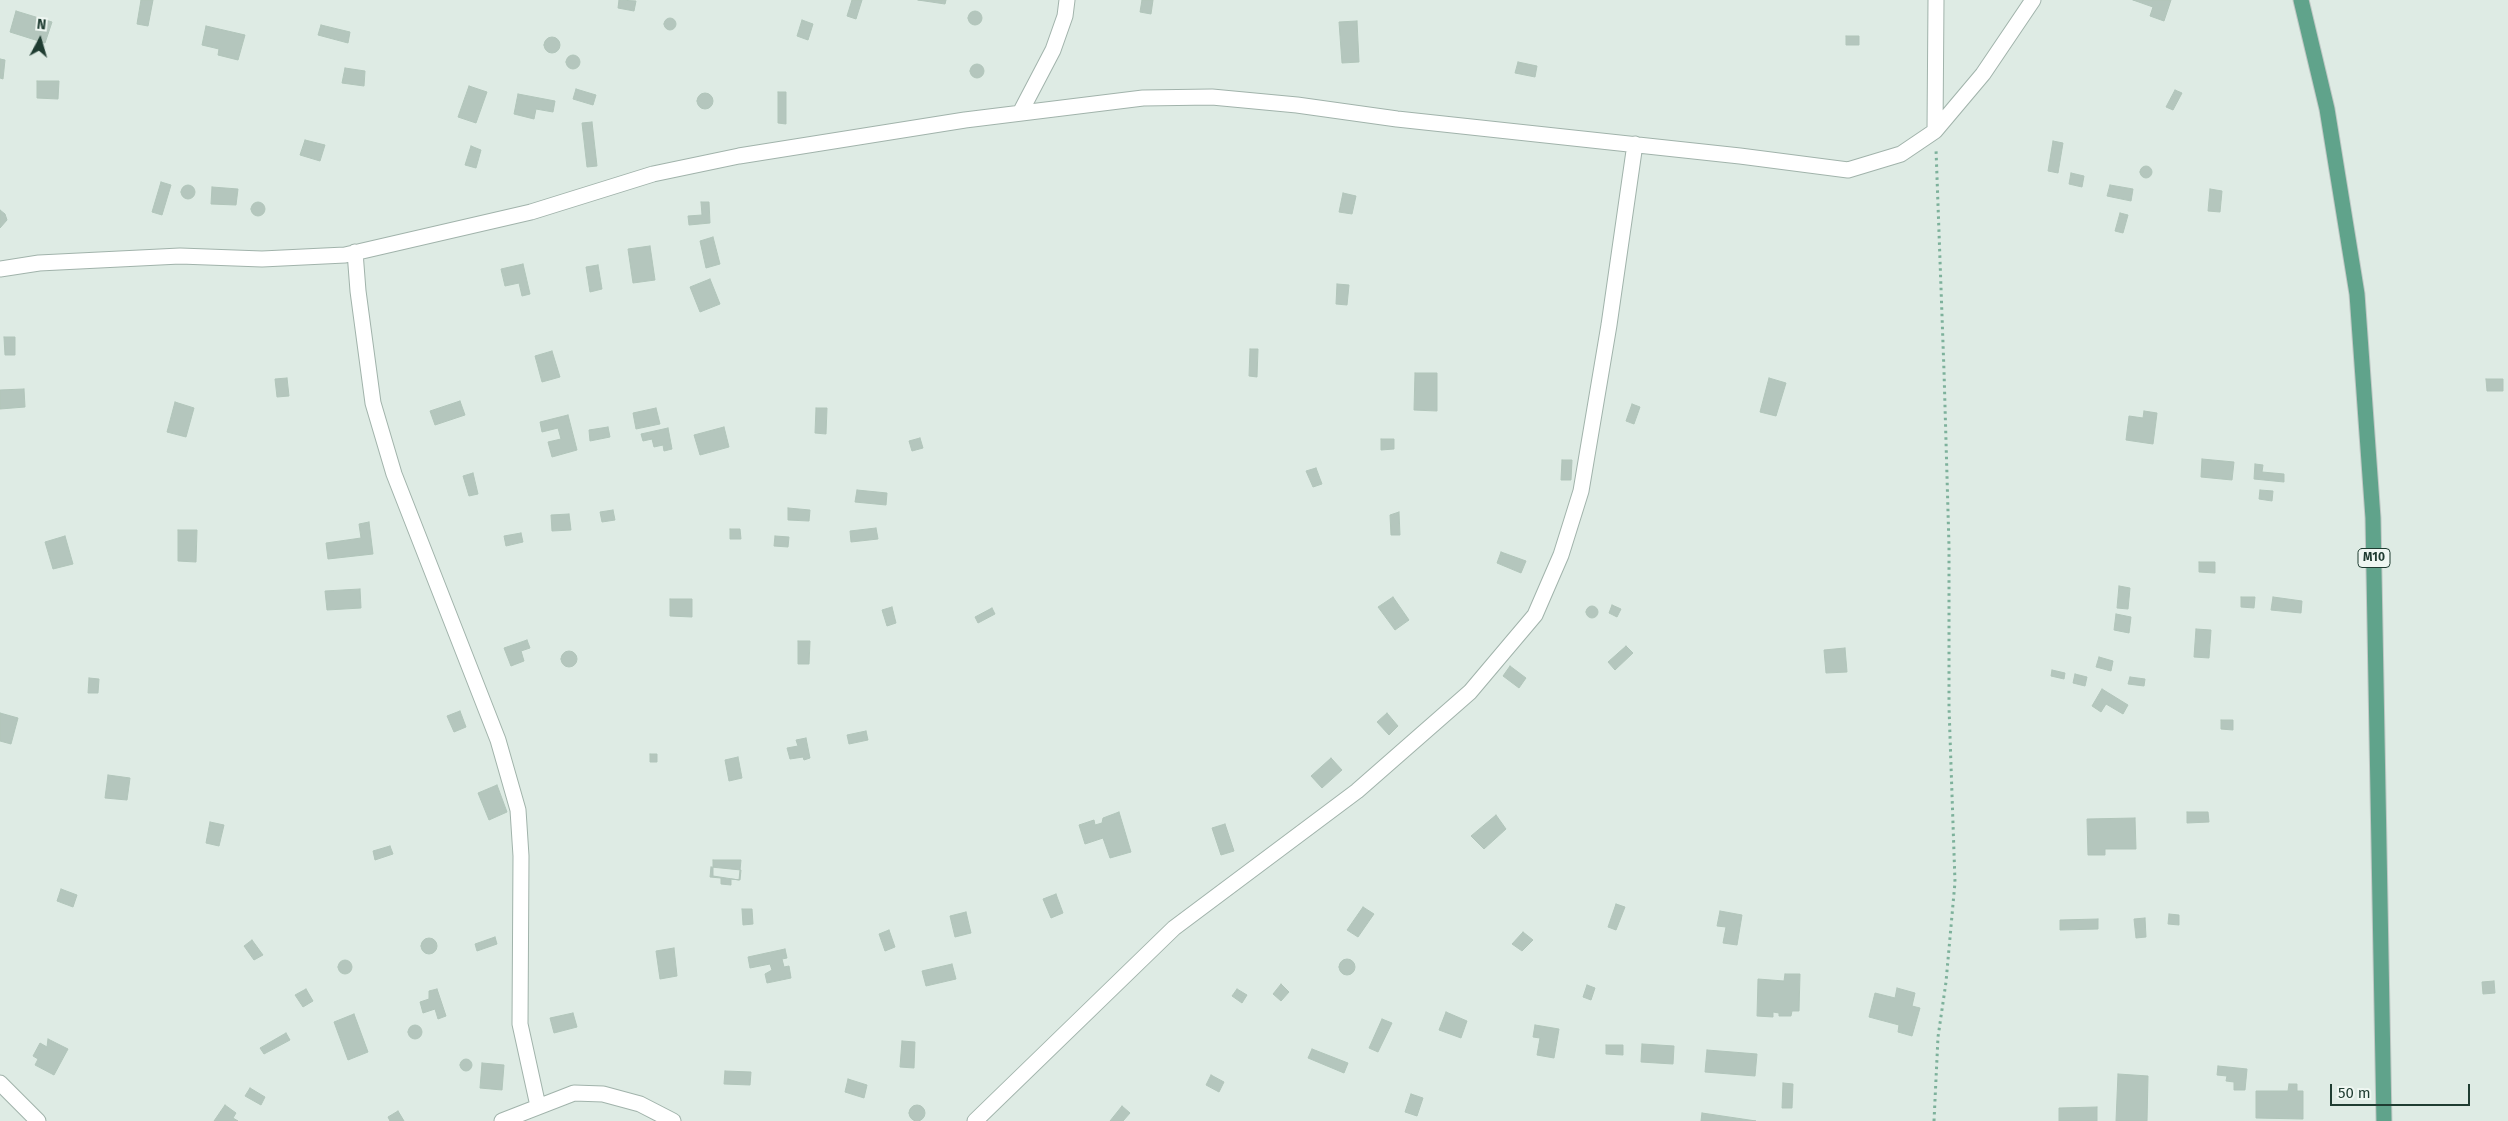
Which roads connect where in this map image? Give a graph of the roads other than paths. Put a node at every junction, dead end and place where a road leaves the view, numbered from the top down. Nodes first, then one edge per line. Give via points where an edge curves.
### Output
1 (1067, 0) edge
2 (1936, 0) edge
3 (2033, 0) edge
4 (2301, 0) edge
5 (1020, 113) junction
6 (1935, 131) junction
7 (1635, 144) junction
8 (355, 252) junction
9 (0, 269) edge
10 (0, 1083) edge
11 (538, 1106) junction
12 (38, 1121) edge
13 (502, 1121) edge
14 (673, 1121) edge
15 (974, 1121) edge
16 (2384, 1121) edge

1 - 5 street via 1053,50
2 - 6 street
3 - 6 street via 1983,74
4 - 16 main road, M10 via 2327,108 2357,294 2373,518
5 - 7 street via 1143,98 1212,97
5 - 8 street via 739,156 653,174 531,212
6 - 7 street via 1901,154 1848,170
7 - 15 street via 1610,325 1581,491 1558,562 1535,615 1470,692 1357,791 1174,928
8 - 9 street via 262,259 180,256 39,262
8 - 11 street via 373,403 394,474 498,740 518,810 522,856 520,1024
10 - 12 street
11 - 13 street
11 - 14 street via 574,1093 603,1094 640,1104

